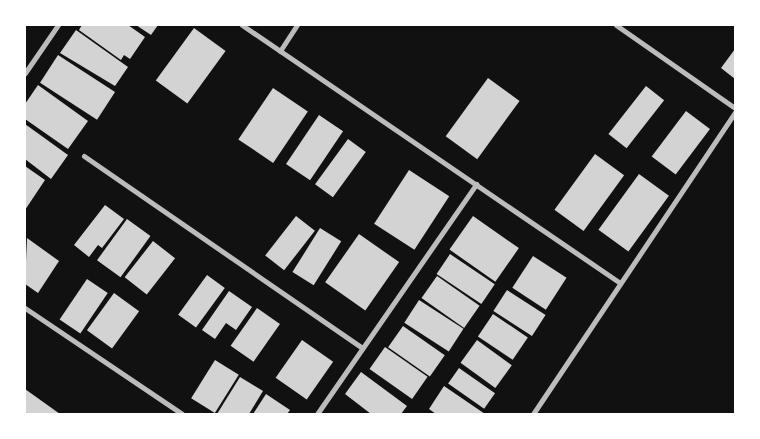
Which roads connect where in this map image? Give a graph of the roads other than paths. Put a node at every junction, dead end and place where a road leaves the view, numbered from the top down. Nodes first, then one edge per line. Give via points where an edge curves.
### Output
1 (58, 25) edge
2 (242, 25) edge
3 (298, 25) edge
4 (616, 25) edge
5 (280, 51) junction
6 (25, 73) edge
7 (735, 110) edge
8 (84, 156) dead end
9 (476, 184) junction
10 (619, 282) junction
11 (25, 308) edge
12 (362, 348) junction
13 (182, 414) edge
14 (317, 414) edge
15 (533, 414) edge

1 - 6 street
2 - 5 street
3 - 5 street
4 - 7 street
5 - 9 street
7 - 10 street
8 - 12 street
9 - 10 street
9 - 12 street
10 - 15 street
11 - 13 street
12 - 14 street

